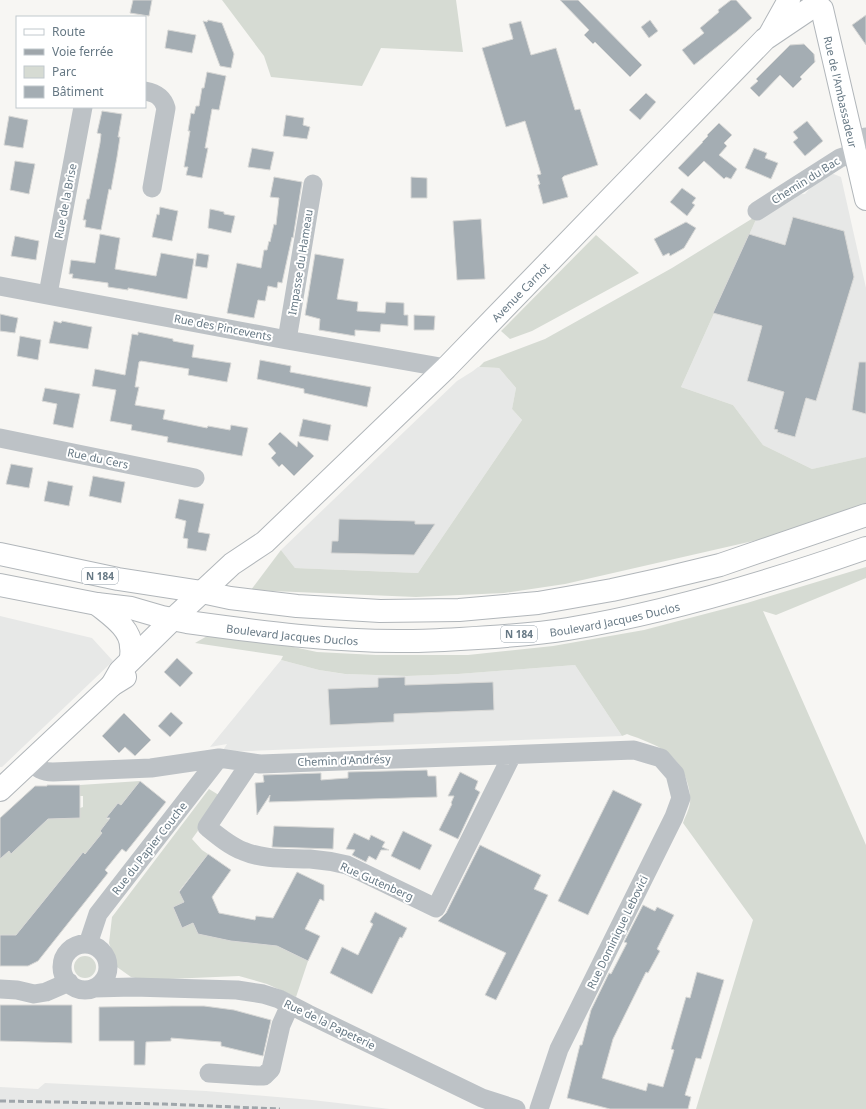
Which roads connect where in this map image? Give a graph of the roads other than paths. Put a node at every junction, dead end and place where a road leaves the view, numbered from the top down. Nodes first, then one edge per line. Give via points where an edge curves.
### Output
1 (789, 0) edge
2 (817, 4) edge
3 (769, 35) junction
4 (146, 91) edge
5 (83, 108) edge
6 (858, 144) edge
7 (313, 184) dead end
8 (152, 188) dead end
9 (866, 199) edge
10 (757, 211) dead end
11 (0, 286) edge
12 (48, 294) junction
13 (287, 340) junction
14 (446, 368) junction
15 (0, 438) edge
16 (195, 478) dead end
17 (866, 515) edge
18 (866, 548) edge
19 (0, 554) edge
20 (843, 556) junction
21 (866, 558) edge
22 (0, 585) edge
23 (280, 603) junction
24 (97, 604) junction
25 (195, 607) junction
26 (131, 608) junction
27 (131, 659) junction
28 (112, 685) junction
29 (512, 755) junction
30 (220, 758) junction
31 (661, 758) joint
32 (31, 761) junction
33 (250, 763) junction
34 (0, 790) edge
35 (88, 944) junction
36 (108, 965) junction
37 (66, 975) junction
38 (133, 987) junction
39 (94, 988) junction
40 (8, 990) edge
41 (290, 1005) junction
42 (209, 1073) dead end
43 (516, 1109) edge
44 (539, 1109) edge

1 - 3 main road, Avenue Carnot
2 - 3 main road, Avenue Carnot
2 - 6 main road, Rue de l'Ambassadeur
3 - 14 main road, Avenue Carnot
4 - 8 street via 157,94 166,108
5 - 12 street, Rue de la Brise
6 - 9 main road, Rue de l'Ambassadeur
6 - 10 street, Chemin du Bac
7 - 13 street, Impasse du Hameau
11 - 12 street, Rue des Pincevents
12 - 13 street, Rue des Pincevents
13 - 14 street, Rue des Pincevents
14 - 25 main road, Avenue Carnot via 265,542 236,578
15 - 16 street, Rue du Cers
17 - 23 main road, N 184 via 720,564 619,589 538,602 459,610 388,611
18 - 20 main road, N 184
19 - 25 main road, Boulevard Jacques Duclos / N 184 via 118,579
20 - 21 main road
20 - 25 main road, Boulevard Jacques Duclos / N 184 via 761,583 637,616 566,629 498,637 408,641 340,640
22 - 24 main road, Boulevard Jacques Duclos / N 184
23 - 25 main road, N 184
23 - 25 main road, N 184 via 255,612
24 - 26 main road, Boulevard Jacques Duclos / N 184
24 - 27 main road via 124,628 129,636 132,646
25 - 26 main road, Boulevard Jacques Duclos / N 184
25 - 26 main road, N 184 via 148,602
25 - 27 main road
25 - 28 main road via 126,677
27 - 28 main road via 120,670
28 - 32 main road
29 - 31 street, Chemin d'Andrésy via 634,750
29 - 33 street, Chemin d'Andrésy
29 - 33 street, Rue Gutenberg via 436,908 347,865 271,858 254,855 230,845 207,827
30 - 32 street, Chemin d'Andrésy via 152,768 65,772 44,772
30 - 33 street, Chemin d'Andrésy
30 - 35 street, Rue du Papier Couche via 98,914
31 - 44 street, Rue Dominique Lebovici via 675,774 681,798 674,818 559,1049
32 - 34 main road
35 - 36 street via 102,951
35 - 37 street via 80,944 67,953 64,959
36 - 38 street
36 - 39 street via 105,979
37 - 39 street via 74,986 80,989
37 - 40 street via 46,992 34,994
38 - 39 street, Rue de la Papeterie
38 - 41 street, Rue de la Papeterie via 249,991 279,999
41 - 42 street via 281,1025 269,1073 258,1076
41 - 43 street, Rue de la Papeterie via 482,1098

